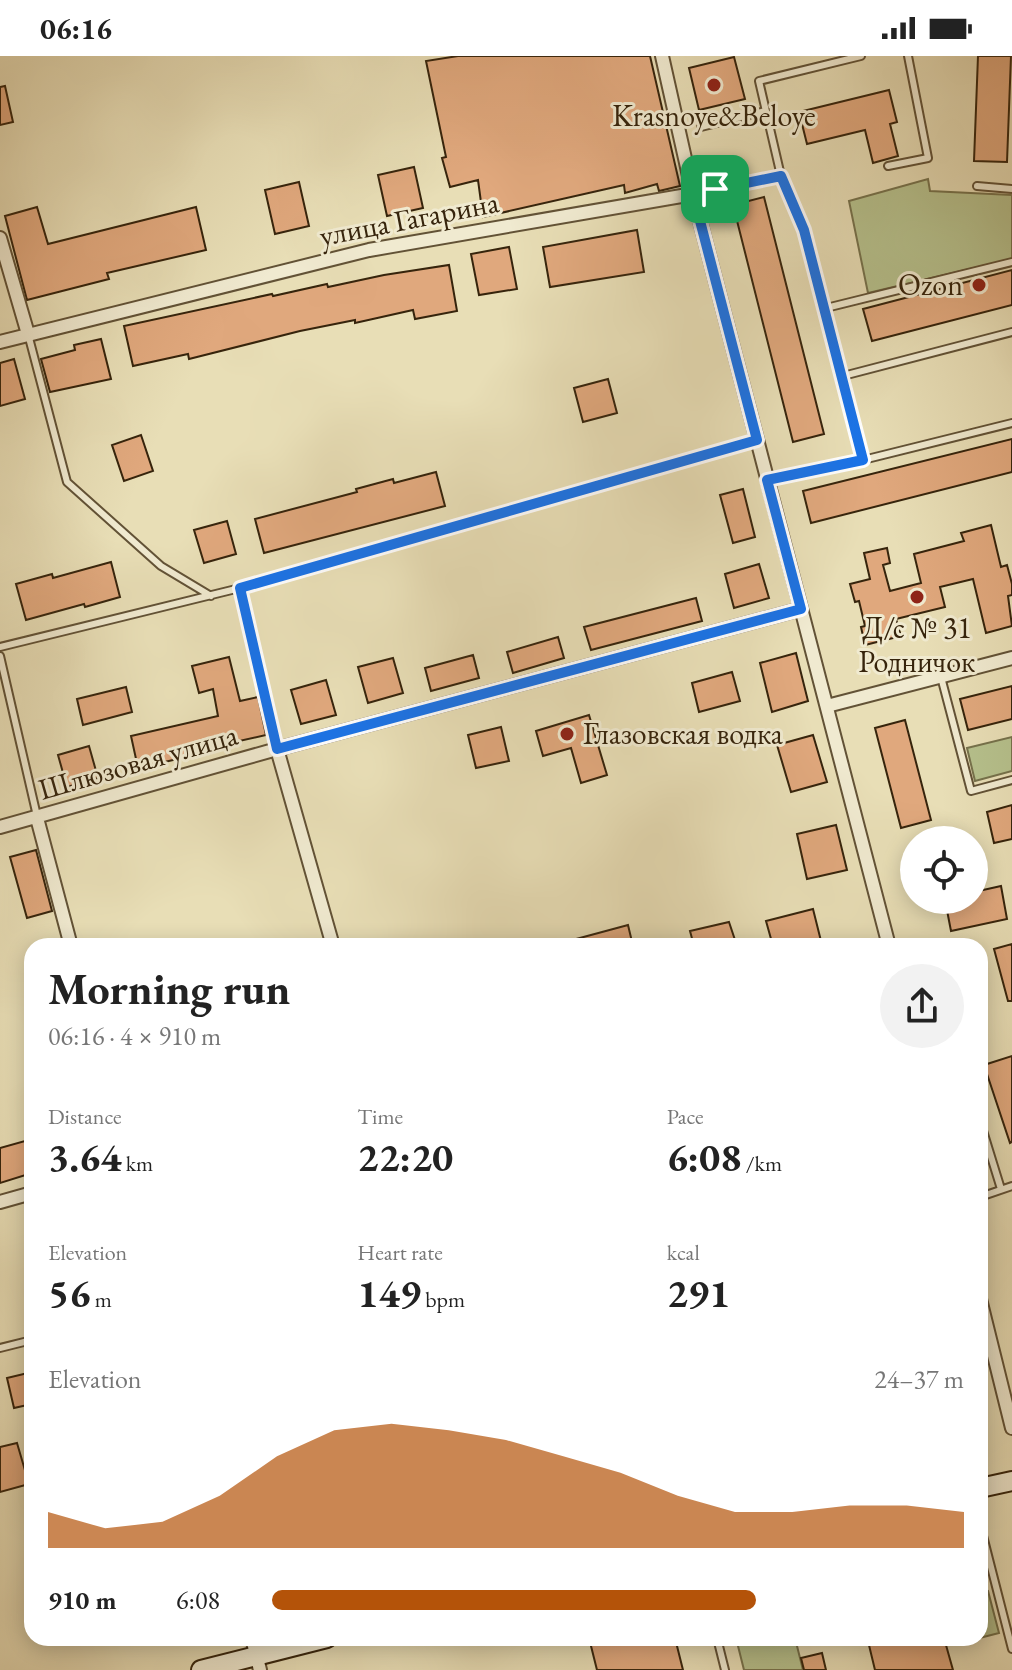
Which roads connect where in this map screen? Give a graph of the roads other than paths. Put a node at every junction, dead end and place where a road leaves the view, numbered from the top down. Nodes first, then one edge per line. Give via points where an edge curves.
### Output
1 (662, 56) edge
2 (861, 56) edge
3 (908, 56) edge
4 (765, 111) junction
5 (701, 127) dead end
6 (888, 166) dead end
7 (781, 176) junction
8 (977, 186) dead end
9 (1012, 189) edge
10 (693, 194) junction
11 (0, 238) edge
12 (1012, 262) edge
13 (826, 308) junction
14 (1012, 332) edge
15 (28, 334) junction
16 (0, 342) edge
17 (843, 376) junction
18 (1012, 423) edge
19 (757, 440) junction
20 (863, 460) junction
21 (767, 480) junction
22 (240, 588) junction
23 (211, 596) junction
24 (801, 609) junction
25 (0, 647) edge
26 (0, 656) edge
27 (1012, 658) edge
28 (941, 677) junction
29 (827, 706) junction
30 (277, 749) junction
31 (1012, 780) edge
32 (37, 818) junction
33 (0, 827) edge
34 (69, 938) edge
35 (331, 938) edge
36 (887, 938) edge
37 (988, 1147) edge
38 (1012, 1186) edge
39 (1001, 1189) junction
40 (988, 1194) edge
41 (24, 1195) edge
42 (0, 1202) edge
43 (988, 1341) edge
44 (24, 1342) edge
45 (0, 1348) edge
46 (1012, 1428) edge
47 (1012, 1481) edge
48 (988, 1486) edge
49 (988, 1555) edge
50 (292, 1646) edge
51 (719, 1646) edge
52 (1012, 1649) edge
53 (256, 1654) edge
54 (201, 1670) edge
55 (725, 1670) edge

1 - 10 street
2 - 4 lane via 759,81
3 - 6 lane via 928,158
4 - 5 lane
4 - 7 lane
7 - 10 lane
7 - 13 lane via 804,230
8 - 9 lane
10 - 15 street, улица Гагарина via 369,250
10 - 19 street
11 - 15 street
12 - 13 lane
13 - 17 lane
14 - 17 lane
15 - 16 street, улица Гагарина
15 - 23 lane via 67,482 161,566
17 - 20 lane
18 - 20 lane
19 - 21 street
19 - 22 lane
20 - 21 lane
21 - 24 street
22 - 23 lane
22 - 30 lane
23 - 25 lane
24 - 29 street
24 - 30 street, Шлюзовая улица
26 - 32 lane
27 - 28 street
28 - 29 street
28 - 31 lane via 971,791
29 - 36 street
30 - 32 street, Шлюзовая улица
30 - 35 street
32 - 33 street, Шлюзовая улица
32 - 34 street
37 - 39 lane
38 - 39 lane
39 - 40 lane
41 - 42 street
43 - 46 street
44 - 45 lane
47 - 48 main road
49 - 52 lane
50 - 53 main road
51 - 55 lane
53 - 54 main road

